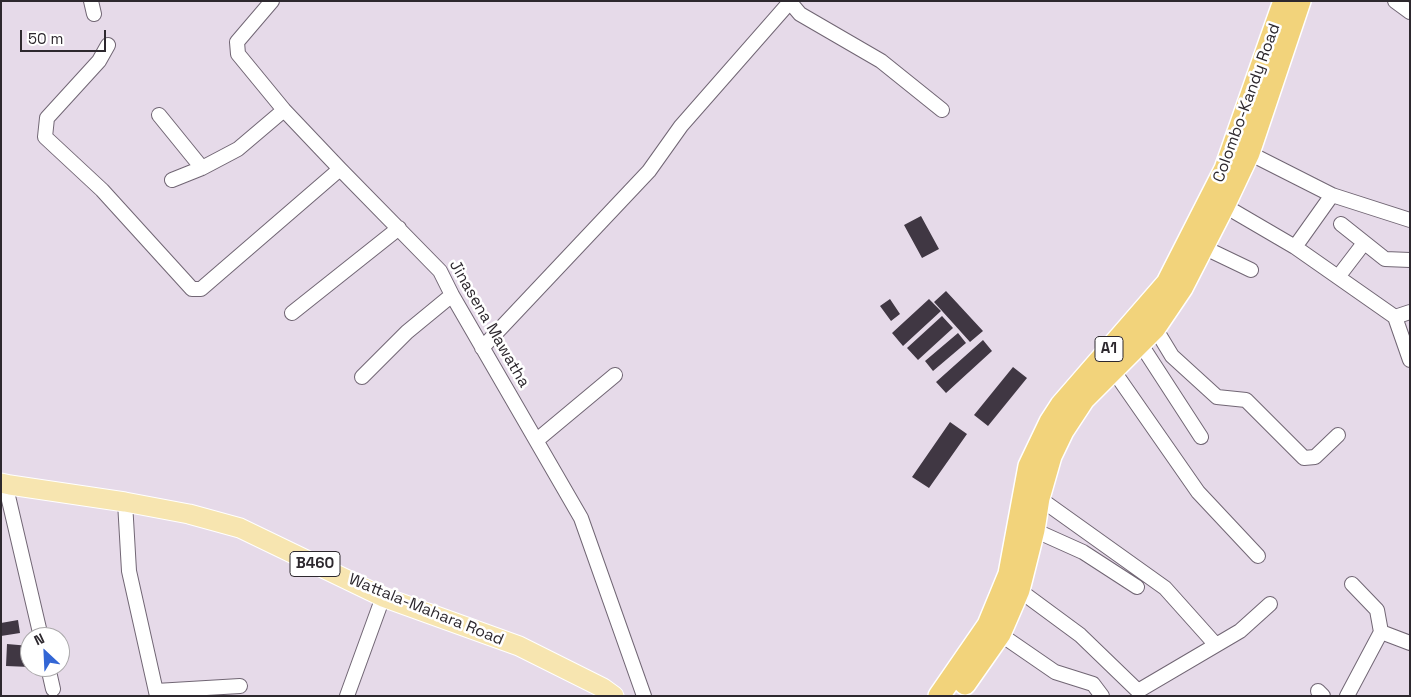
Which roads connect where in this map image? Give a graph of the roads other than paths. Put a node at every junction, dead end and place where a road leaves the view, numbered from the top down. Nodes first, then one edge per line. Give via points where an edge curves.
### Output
1 (272, 1) edge
2 (1284, 1) edge
3 (1300, 1) edge
4 (1394, 1) edge
5 (789, 2) edge
6 (1410, 12) edge
7 (108, 45) dead end
8 (284, 110) junction
9 (942, 110) dead end
10 (159, 116) dead end
11 (1249, 153) junction
12 (202, 168) junction
13 (340, 169) junction
14 (172, 180) dead end
15 (1332, 195) junction
16 (1217, 202) junction
17 (1410, 220) edge
18 (1340, 224) dead end
19 (399, 228) junction
20 (1364, 242) junction
21 (1204, 247) junction
22 (1295, 247) junction
23 (1410, 260) edge
24 (1251, 270) dead end
25 (1338, 278) junction
26 (452, 295) junction
27 (1410, 312) edge
28 (292, 313) dead end
29 (1395, 318) junction
30 (1155, 328) junction
31 (1140, 343) junction
32 (482, 348) junction
33 (1410, 360) edge
34 (1113, 370) junction
35 (615, 375) dead end
36 (362, 377) dead end
37 (1338, 435) dead end
38 (1202, 438) dead end
39 (537, 440) junction
40 (6, 484) edge
41 (1039, 498) junction
42 (126, 502) junction
43 (1034, 530) junction
44 (1258, 556) dead end
45 (1352, 584) dead end
46 (1137, 587) dead end
47 (1019, 590) junction
48 (383, 596) junction
49 (1270, 604) dead end
50 (39, 627) edge
51 (994, 630) junction
52 (1381, 632) junction
53 (1410, 643) edge
54 (1216, 645) junction
55 (50, 677) edge
56 (240, 686) dead end
57 (53, 689) dead end
58 (157, 694) edge
59 (346, 696) edge
60 (614, 696) edge
61 (644, 696) edge
62 (939, 696) edge
63 (957, 696) edge
64 (1102, 696) edge
65 (1347, 696) edge

1 - 8 street, Jinasena Mawatha via 237,42 238,54
2 - 16 highway, Colombo-Kandy Road / A1 via 1225,169
3 - 11 highway, Colombo-Kandy Road / A1
4 - 6 street
5 - 9 street via 800,14 881,61
5 - 32 street via 681,126 649,171
7 - 13 street via 99,62 47,118 45,137 102,190 192,289 201,289
8 - 12 street via 238,149
8 - 13 street, Jinasena Mawatha
10 - 12 street
11 - 15 street
11 - 16 highway, Colombo-Kandy Road / A1
12 - 14 street
13 - 19 street, Jinasena Mawatha
15 - 17 street
15 - 22 street
16 - 21 highway, Colombo-Kandy Road / A1
16 - 22 street
16 - 51 highway, Colombo-Kandy Road / A1 via 1168,283 1061,405 1050,422 1029,466 1009,574
18 - 20 street
19 - 26 street, Jinasena Mawatha via 440,271
19 - 28 street
20 - 23 street via 1385,258
20 - 25 street
21 - 24 street
21 - 30 highway, Colombo-Kandy Road / A1
22 - 25 street
25 - 29 street
26 - 32 street, Jinasena Mawatha
26 - 36 street via 407,332
27 - 29 street
29 - 33 street
30 - 31 highway, Colombo-Kandy Road / A1
30 - 37 street via 1172,356 1217,397 1246,400 1304,458 1315,457
31 - 34 highway, Colombo-Kandy Road / A1
31 - 38 street
32 - 39 street, Jinasena Mawatha
34 - 41 highway, Colombo-Kandy Road / A1 via 1084,399 1063,431 1051,456
34 - 44 street via 1198,492
35 - 39 street
39 - 61 street, Jinasena Mawatha via 581,518
40 - 42 main road, Wattala-Mahara Road / B460
40 - 50 street
41 - 43 highway, Colombo-Kandy Road / A1
41 - 54 street via 1166,588
42 - 48 main road, Wattala-Mahara Road / B460 via 240,528
42 - 58 street via 129,571
43 - 46 street via 1083,552
43 - 47 highway, Colombo-Kandy Road / A1
45 - 52 street via 1378,610
47 - 51 highway, Colombo-Kandy Road / A1
47 - 54 street via 1080,636 1138,691
48 - 59 street
48 - 60 main road, Wattala-Mahara Road / B460 via 519,646
49 - 54 street via 1240,631
51 - 62 highway, Colombo-Kandy Road / A1
51 - 63 highway, Colombo-Kandy Road / A1
51 - 64 street via 1055,672 1092,684
52 - 53 street
52 - 65 street
55 - 57 street
56 - 58 street

